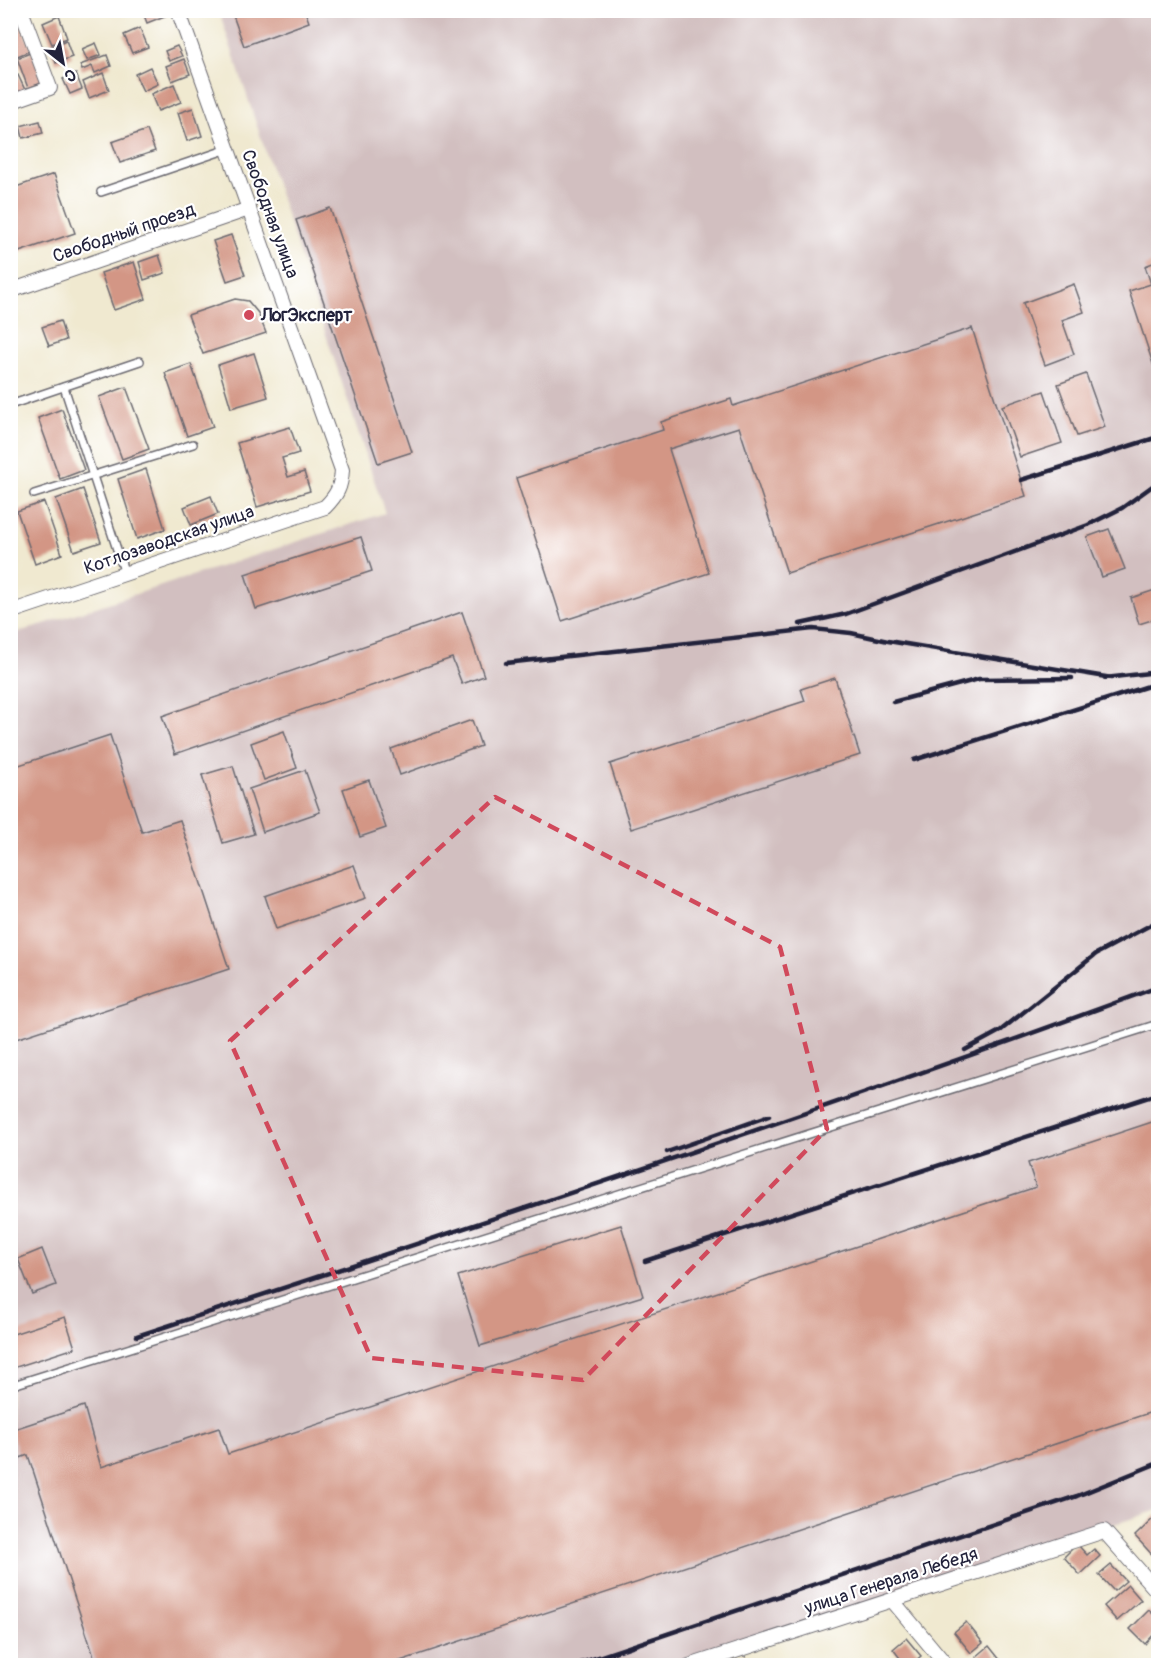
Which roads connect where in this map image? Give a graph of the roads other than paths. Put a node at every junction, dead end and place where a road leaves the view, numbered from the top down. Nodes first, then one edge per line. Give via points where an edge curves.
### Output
1 (21, 10) edge
2 (178, 10) edge
3 (10, 102) edge
4 (228, 149) junction
5 (101, 192) dead end
6 (249, 209) junction
7 (10, 291) edge
8 (140, 361) dead end
9 (64, 387) junction
10 (10, 405) edge
11 (193, 444) dead end
12 (93, 476) junction
13 (33, 494) dead end
14 (336, 497) joint
15 (125, 574) junction
16 (10, 612) edge
17 (1158, 1024) edge
18 (10, 1386) edge
19 (1158, 1592) edge
20 (892, 1600) junction
21 (689, 1665) edge
22 (947, 1665) edge

1 - 3 street via 50,88
2 - 4 street, Свободная улица
4 - 5 lane
4 - 6 street, Свободная улица
6 - 7 street, Свободный проезд
6 - 14 street, Свободная улица via 342,470
8 - 9 lane
9 - 10 lane
9 - 12 lane
11 - 12 lane
12 - 13 lane
12 - 15 lane
14 - 15 street, Котлозаводская улица via 325,507
15 - 16 street, Котлозаводская улица
17 - 18 lane
19 - 20 street, улица Генерала Лебедя via 1104,1531
20 - 21 street, улица Генерала Лебедя
20 - 22 street

